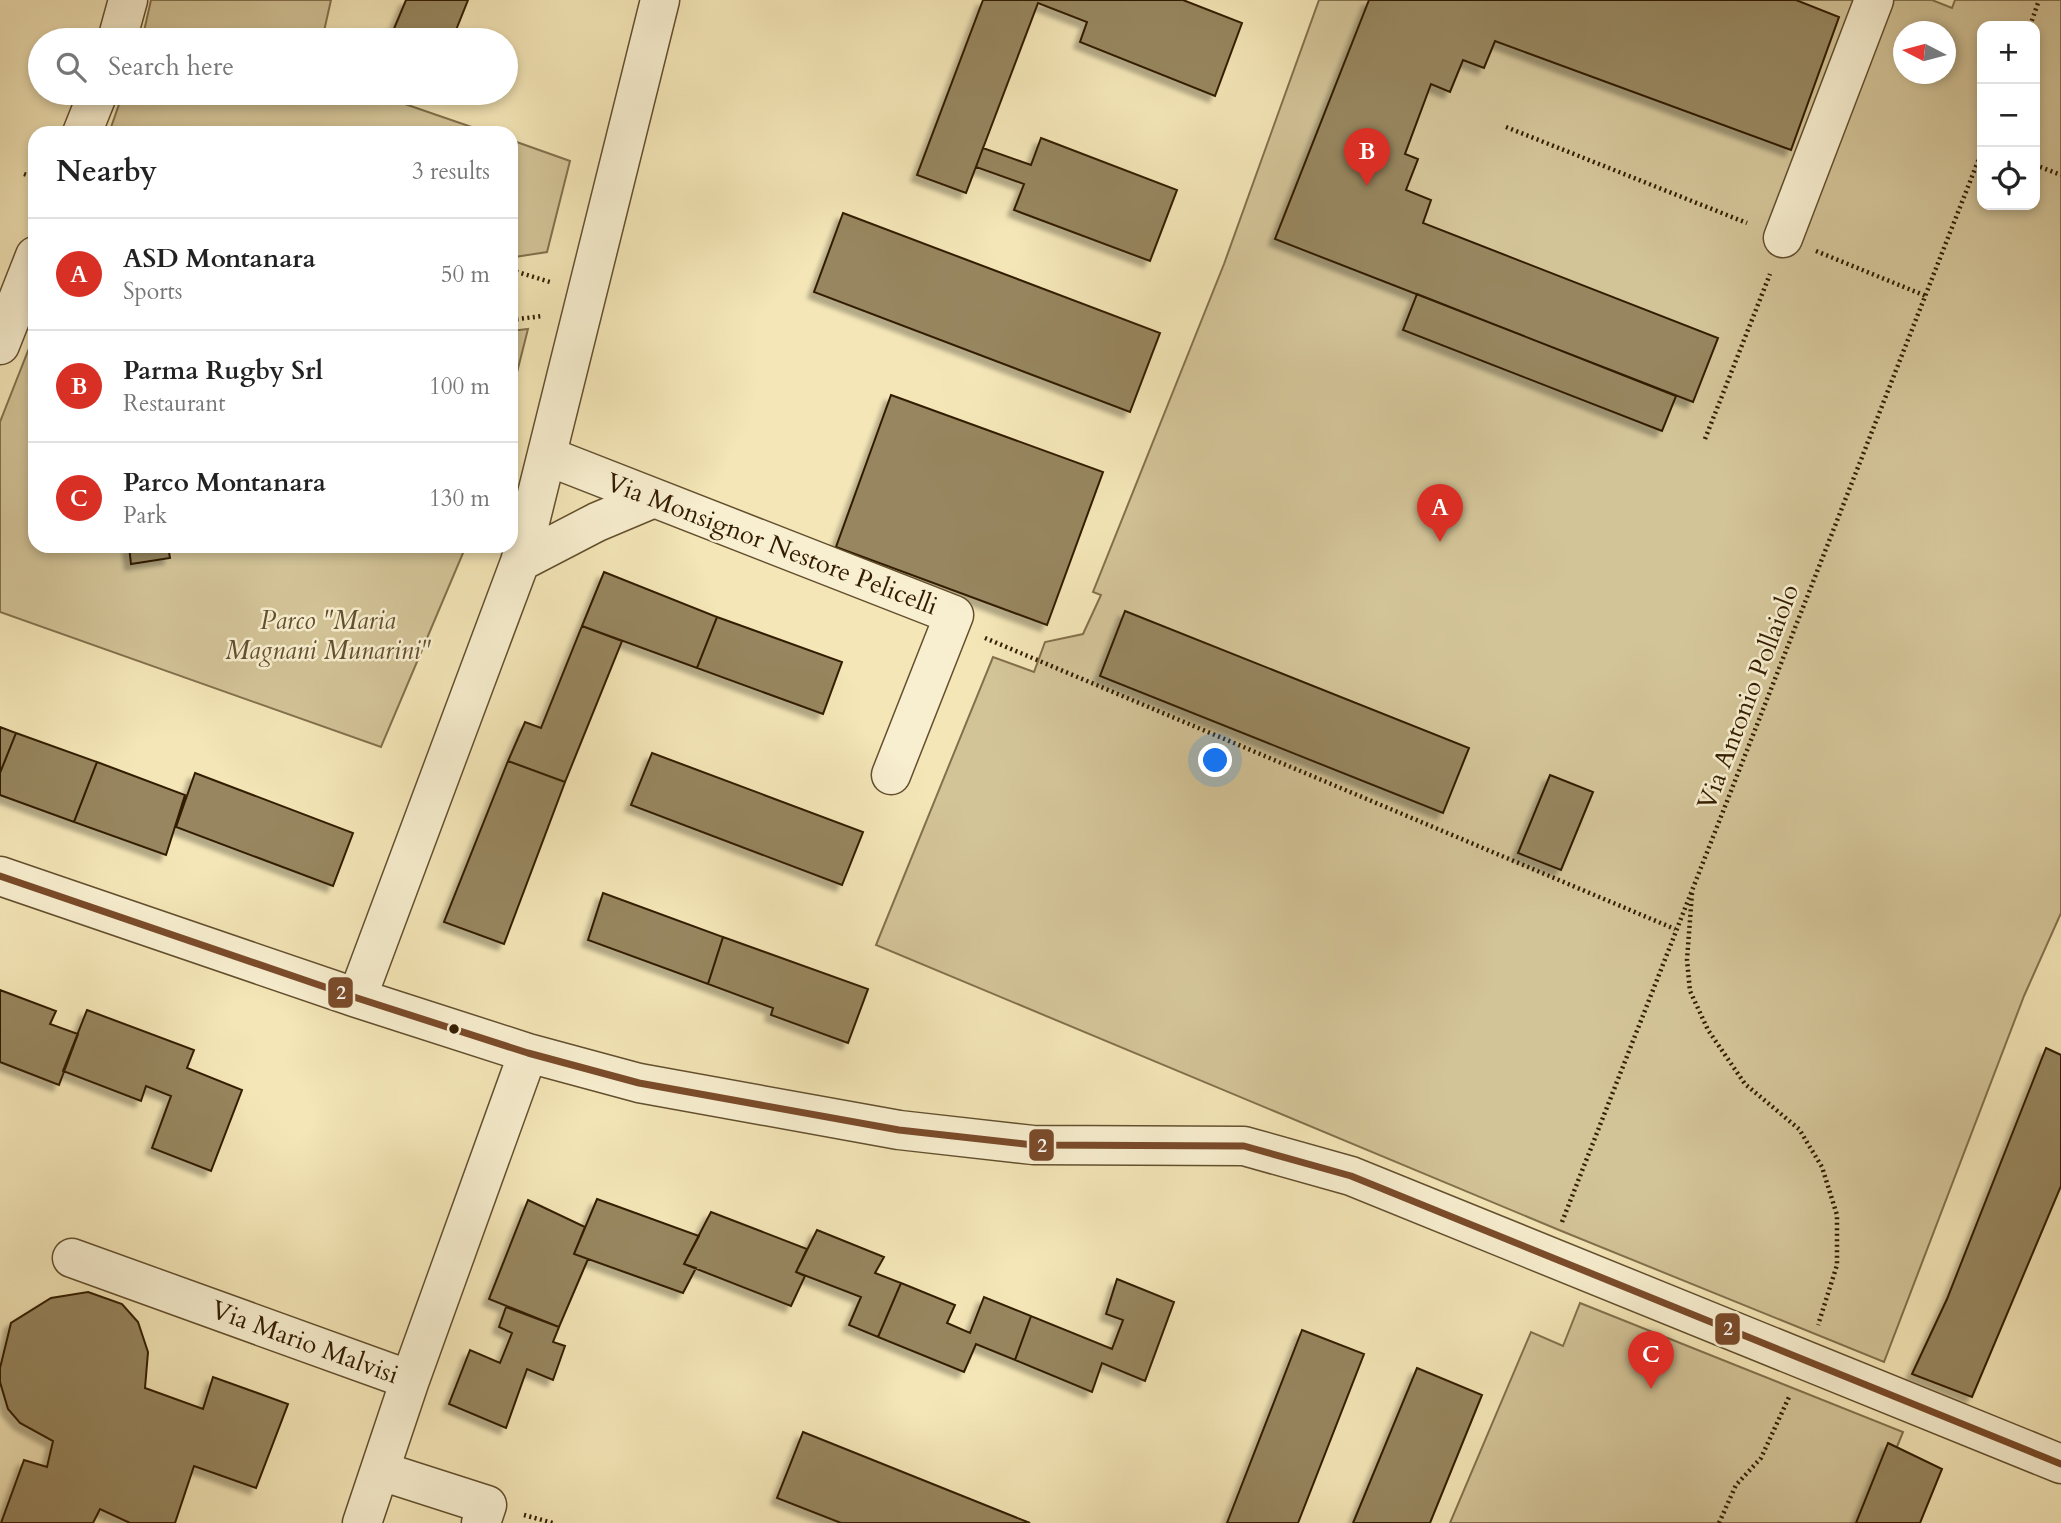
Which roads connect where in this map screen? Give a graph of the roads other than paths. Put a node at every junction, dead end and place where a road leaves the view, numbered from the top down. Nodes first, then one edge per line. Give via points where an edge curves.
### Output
1 (128, 0) edge
2 (660, 0) edge
3 (1874, 0) edge
4 (120, 28) edge
5 (93, 105) edge
6 (85, 126) edge
7 (1783, 238) road end
8 (28, 274) edge
9 (1, 344) edge
10 (547, 456) junction
11 (654, 498) junction
12 (520, 562) junction
13 (891, 775) dead end
14 (0, 876) edge
15 (357, 998) junction
16 (528, 1053) junction
17 (72, 1258) dead end
18 (410, 1380) junction
19 (2061, 1464) edge
20 (381, 1471) dead end
21 (362, 1523) edge
22 (481, 1523) edge

1 - 4 street
2 - 10 street
3 - 7 street
5 - 6 street
8 - 9 street
10 - 11 street, Via Monsignor Nestore Pelicelli
10 - 12 street
11 - 12 street
11 - 13 street, Via Monsignor Nestore Pelicelli via 954,615
12 - 15 street
14 - 15 street
15 - 16 street
16 - 18 street, Via Mario Malvisi
16 - 19 street via 639,1083 899,1130 1033,1145 1244,1146 1350,1176
17 - 18 street, Via Mario Malvisi
18 - 21 street
20 - 22 street via 487,1506

